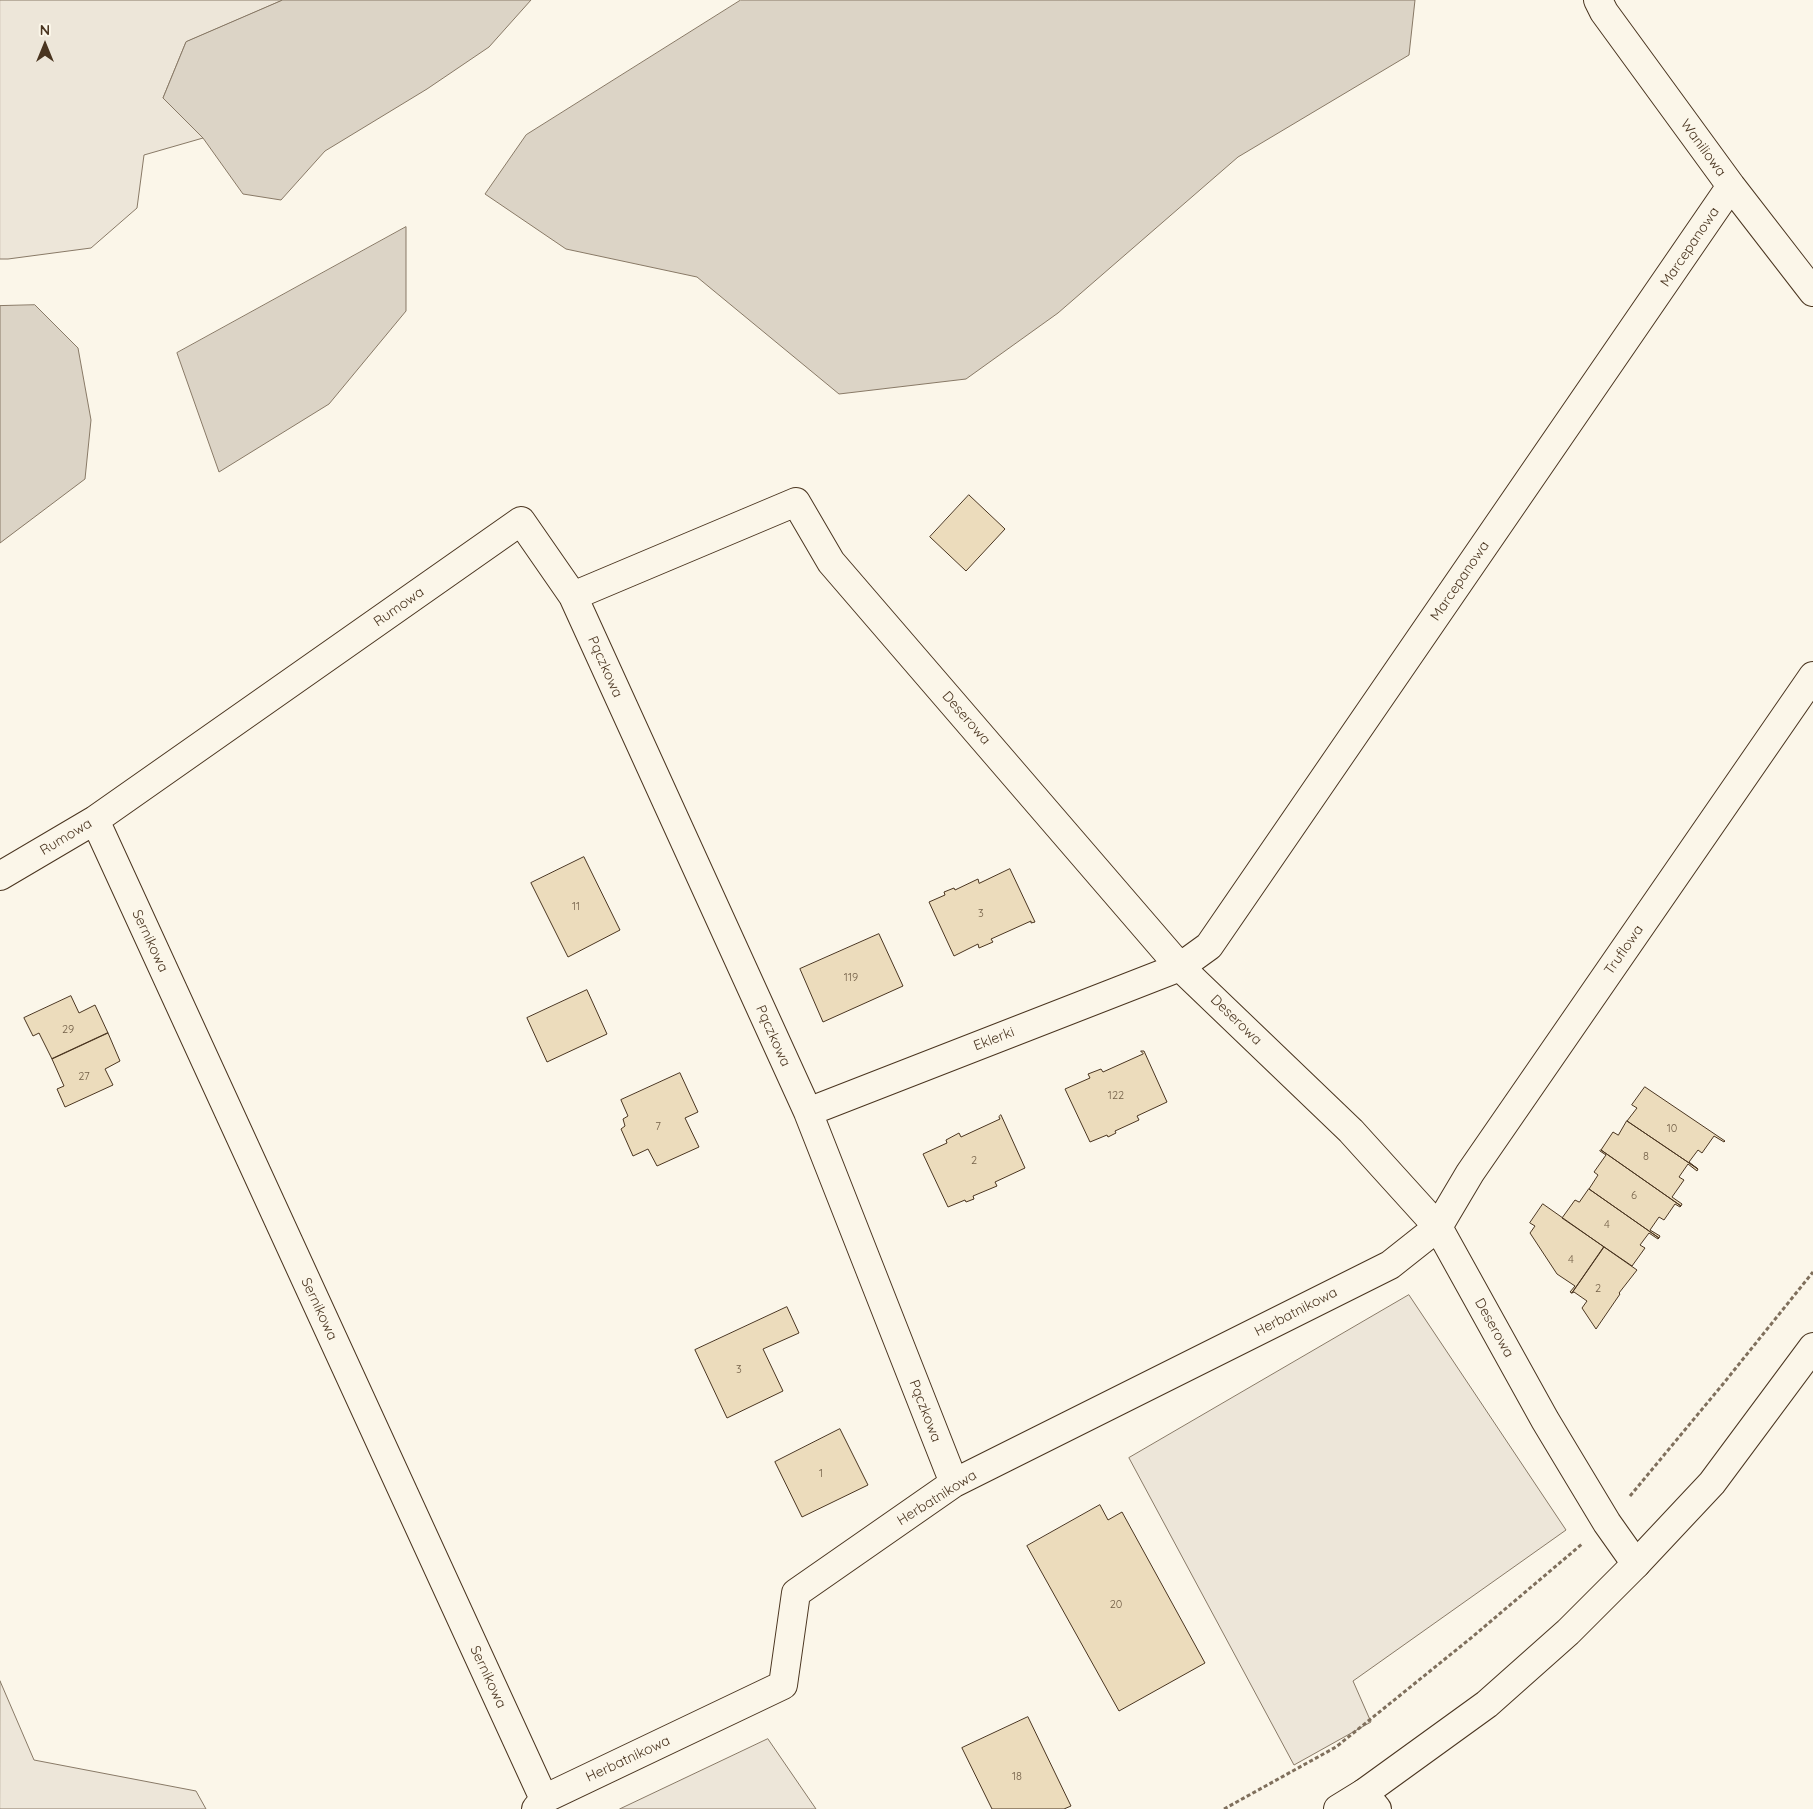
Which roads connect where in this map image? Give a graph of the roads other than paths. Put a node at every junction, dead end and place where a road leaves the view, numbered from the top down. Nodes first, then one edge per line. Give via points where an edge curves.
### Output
1 (1598, 0) edge
2 (1731, 186) junction
3 (1813, 292) edge
4 (573, 596) junction
5 (1813, 676) edge
6 (95, 820) junction
7 (0, 876) edge
8 (1180, 967) junction
9 (808, 1112) junction
10 (1438, 1227) junction
11 (1808, 1360) edge
12 (954, 1483) junction
13 (1636, 1564) junction
14 (1370, 1801) edge
15 (540, 1804) edge
16 (1338, 1809) edge

1 - 2 street, Waniliowa
2 - 3 street, Waniliowa
2 - 8 street, Marcepanowa via 1209,946
4 - 6 street, Rumowa via 521,521
4 - 8 street, Deserowa via 796,502 831,562
4 - 9 street, Pączkowa
5 - 10 street, Truflowa via 1470,1173
6 - 7 street, Rumowa
6 - 15 street, Sernikowa
8 - 9 street, Eklerki
8 - 10 street, Deserowa via 1351,1131
9 - 12 street, Pączkowa
10 - 12 street, Herbatnikowa via 1390,1265
10 - 13 street, Deserowa via 1545,1420 1607,1523
11 - 13 street via 1712,1483
12 - 15 street, Herbatnikowa via 796,1593 783,1685
13 - 14 street via 1568,1632
14 - 16 street

